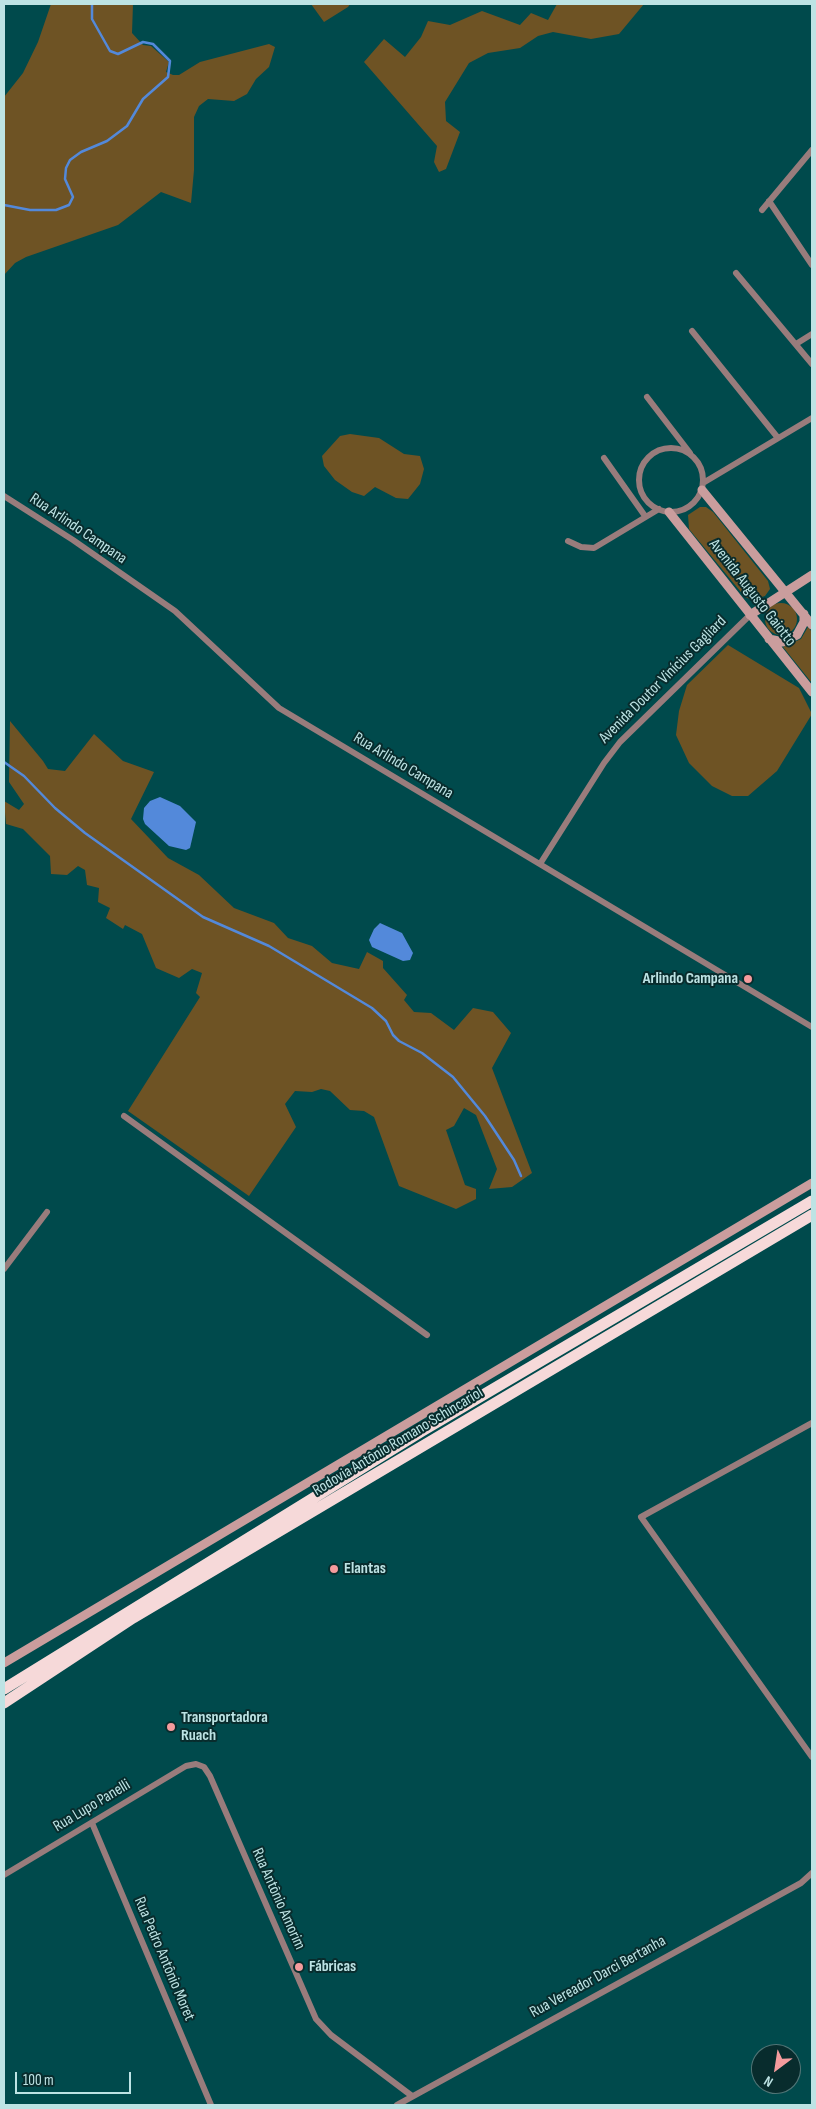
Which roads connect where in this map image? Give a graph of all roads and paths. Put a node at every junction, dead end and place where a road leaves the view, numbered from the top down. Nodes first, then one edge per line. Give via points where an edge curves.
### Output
1 (812, 150) edge
2 (770, 202) junction
3 (762, 210) dead end
4 (812, 265) edge
5 (736, 273) dead end
6 (692, 331) dead end
7 (812, 334) edge
8 (796, 344) junction
9 (812, 364) edge
10 (647, 397) dead end
11 (812, 418) edge
12 (778, 438) junction
13 (692, 456) junction
14 (604, 458) dead end
15 (702, 487) junction
16 (4, 496) edge
17 (659, 509) junction
18 (669, 512) junction
19 (645, 516) junction
20 (568, 541) dead end
21 (812, 575) edge
22 (785, 592) junction
23 (804, 614) junction
24 (750, 615) junction
25 (812, 625) edge
26 (769, 639) junction
27 (812, 692) edge
28 (540, 864) junction
29 (812, 1027) edge
30 (124, 1116) dead end
31 (812, 1183) edge
32 (812, 1201) edge
33 (47, 1212) dead end
34 (812, 1215) edge
35 (4, 1269) edge
36 (428, 1335) dead end
37 (812, 1423) edge
38 (68, 1662) junction
39 (4, 1663) edge
40 (4, 1689) edge
41 (4, 1703) edge
42 (4, 1713) edge
43 (812, 1743) edge
44 (806, 1749) junction
45 (812, 1757) edge
46 (196, 1764) joint
47 (92, 1822) junction
48 (812, 1873) edge
49 (4, 1875) edge
50 (412, 2096) junction
51 (211, 2105) edge
52 (397, 2105) edge

1 - 2 street
2 - 3 street
2 - 4 street
5 - 8 street
6 - 12 street
7 - 8 street
8 - 9 street
10 - 13 street
11 - 12 street
12 - 15 street
13 - 15 street via 702,470
13 - 17 street via 669,448 654,453 643,464 640,485 643,495
14 - 19 street
15 - 18 street via 689,507
15 - 22 street, Avenida Augusto Gaiotto
16 - 28 street, Rua Arlindo Campana via 181,616 279,708
17 - 18 street
17 - 19 street
18 - 24 street, Avenida Augusto Gaiotto
19 - 20 street via 594,548
21 - 22 street, Avenida Doutor Vinícius Gagliard
22 - 23 street, Avenida Augusto Gaiotto
22 - 24 street, Avenida Doutor Vinícius Gagliard
23 - 25 street, Avenida Augusto Gaiotto
23 - 26 street via 797,636 783,642
24 - 26 street, Avenida Augusto Gaiotto
24 - 28 street, Avenida Doutor Vinícius Gagliard via 620,742
26 - 27 street, Avenida Augusto Gaiotto
28 - 29 street, Rua Arlindo Campana
30 - 36 street
31 - 39 street
32 - 40 highway, Rodovia Antônio Romano Schincariol via 422,1431
33 - 35 street
34 - 38 highway, Rodovia Antônio Romano Schincariol via 133,1618
37 - 44 street via 641,1517
38 - 41 highway, Rodovia Antônio Romano Schincariol
38 - 42 highway
43 - 44 street
44 - 45 street
46 - 47 street, Rua Lupo Panelli via 186,1766
46 - 50 street, Rua Antônio Amorim via 204,1767 210,1776 316,2019 331,2035
47 - 49 street, Rua Lupo Panelli
47 - 51 street, Rua Pedro Antônio Moret
48 - 50 street, Rua Vereador Darci Bertanha via 801,1883
50 - 52 street, Rua Vereador Darci Bertanha

